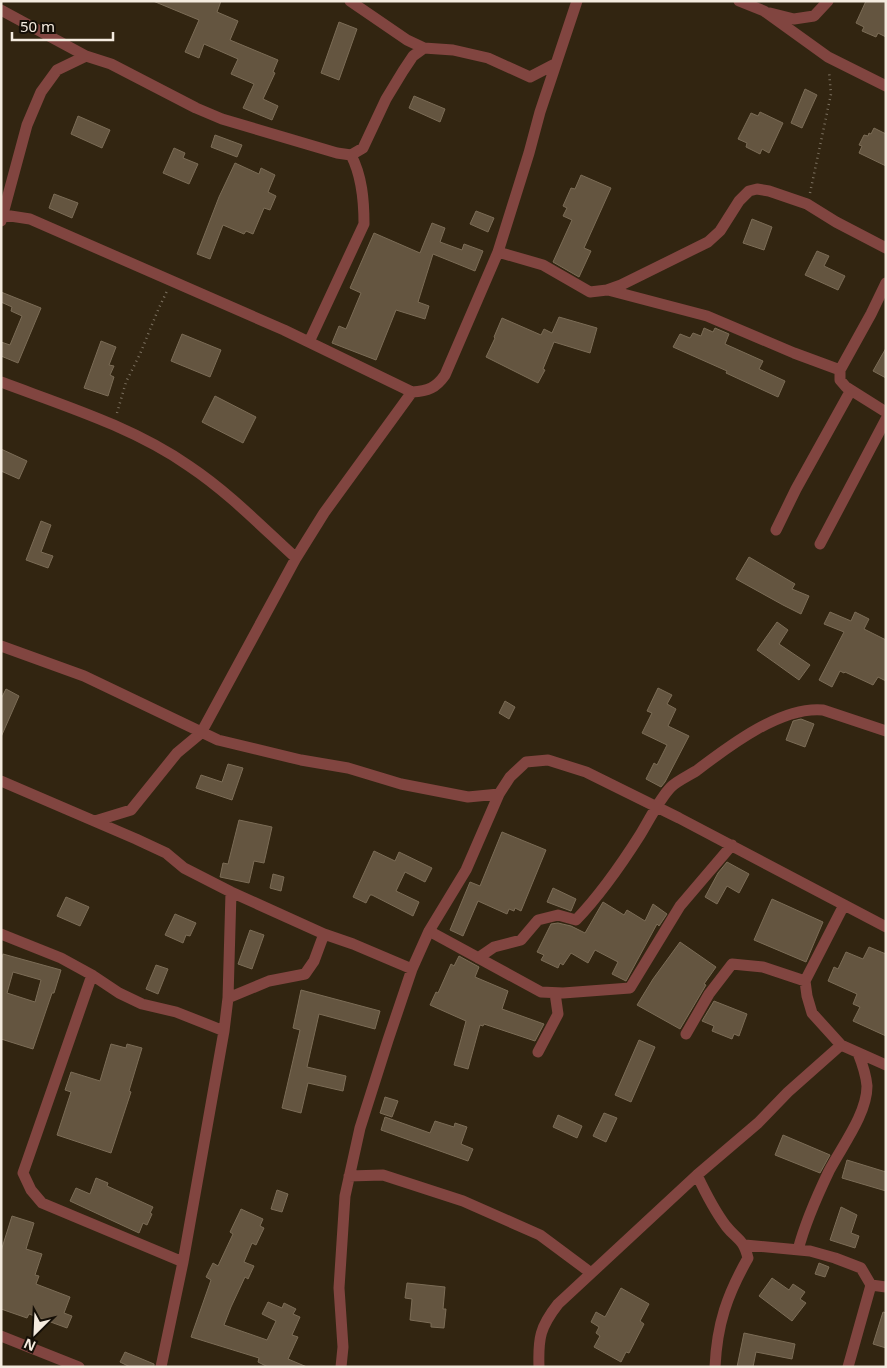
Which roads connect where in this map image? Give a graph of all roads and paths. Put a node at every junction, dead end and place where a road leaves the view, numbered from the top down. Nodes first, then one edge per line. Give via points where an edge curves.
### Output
1 (350, 1) edge
2 (577, 1) edge
3 (739, 1) edge
4 (828, 1) edge
5 (1, 10) edge
6 (764, 11) junction
7 (424, 48) junction
8 (86, 56) junction
9 (828, 57) junction
10 (555, 64) junction
11 (886, 86) edge
12 (352, 155) junction
13 (807, 204) junction
14 (3, 218) edge
15 (886, 248) edge
16 (498, 252) junction
17 (172, 282) junction
18 (886, 283) edge
19 (607, 290) junction
20 (309, 342) junction
21 (840, 370) junction
22 (1, 382) edge
23 (851, 390) junction
24 (412, 392) junction
25 (886, 412) edge
26 (886, 419) edge
27 (113, 424) junction
28 (776, 530) dead end
29 (820, 544) dead end
30 (296, 558) junction
31 (1, 646) edge
32 (886, 731) edge
33 (201, 733) junction
34 (1, 781) edge
35 (499, 794) junction
36 (657, 808) junction
37 (95, 821) junction
38 (732, 845) junction
39 (231, 892) junction
40 (844, 905) junction
41 (886, 927) edge
42 (429, 930) junction
43 (1, 934) edge
44 (324, 934) junction
45 (478, 958) junction
46 (412, 969) junction
47 (92, 975) junction
48 (805, 981) junction
49 (555, 993) junction
50 (228, 998) junction
51 (224, 1031) junction
52 (686, 1034) dead end
53 (841, 1045) junction
54 (538, 1052) dead end
55 (858, 1053) junction
56 (886, 1065) edge
57 (696, 1175) junction
58 (349, 1176) junction
59 (745, 1245) junction
60 (798, 1250) junction
61 (183, 1262) junction
62 (591, 1273) junction
63 (871, 1285) junction
64 (886, 1286) edge
65 (1, 1336) edge
66 (62, 1364) edge
67 (79, 1367) edge
68 (162, 1367) edge
69 (341, 1367) edge
70 (539, 1367) edge
71 (715, 1367) edge
72 (848, 1367) edge

1 - 7 street
2 - 10 street
3 - 6 street
4 - 6 street via 814,16 794,19
5 - 8 street
6 - 9 street
7 - 10 street via 488,58 530,77
7 - 12 street via 413,56 403,71 363,148
8 - 12 street via 111,64 222,119
8 - 14 street via 57,70 41,92 27,125
9 - 11 street
9 - 13 path via 831,94
10 - 16 street
12 - 20 street via 359,171 364,224
13 - 15 street
13 - 19 street via 769,191 749,191 708,242
14 - 17 street via 30,218
16 - 19 street via 543,265 590,292
16 - 24 street via 446,375 427,391
17 - 20 street
17 - 27 path via 126,382
18 - 21 street
19 - 21 street via 707,316
20 - 24 street
21 - 23 street via 840,380
22 - 27 street
23 - 25 street
23 - 28 street
24 - 30 street via 324,513
26 - 29 street
27 - 30 street via 189,465
30 - 33 street
31 - 33 street via 84,676
32 - 36 street via 824,710 813,709 790,715 757,729 671,787
33 - 35 street via 218,740 348,768 401,784 468,797
33 - 37 street via 177,752 131,810
34 - 37 street
35 - 36 street via 510,777 526,762 548,760 586,772
35 - 42 street via 466,870
36 - 38 street
36 - 45 street via 625,859 576,920 558,915 538,920 521,940 494,947
37 - 39 street via 166,853 184,868
38 - 40 street
38 - 49 street via 680,906 630,988
39 - 44 street
39 - 50 street
40 - 41 street
40 - 48 street
42 - 45 street
42 - 46 street
43 - 47 street via 61,958
44 - 46 street
44 - 50 street via 306,974 269,981
45 - 49 street via 542,992
46 - 58 street via 360,1128
47 - 51 street via 142,1004 176,1012
47 - 61 street via 23,1173 42,1203
48 - 52 street via 763,967 732,964 709,994
48 - 53 street via 812,1013
49 - 54 street via 558,1014
50 - 51 street
51 - 61 street
53 - 55 street
53 - 57 street via 758,1123
55 - 56 street
55 - 60 street via 867,1087 862,1111 828,1172 803,1230
57 - 59 street via 727,1227
57 - 62 street
58 - 62 street via 383,1175 463,1201 540,1235
58 - 69 street via 339,1288
59 - 60 street
59 - 71 street via 748,1258 728,1297 716,1342
60 - 63 street via 861,1268
61 - 68 street
62 - 70 street via 546,1319 538,1350
63 - 64 street
63 - 72 street
65 - 66 street
66 - 67 street

